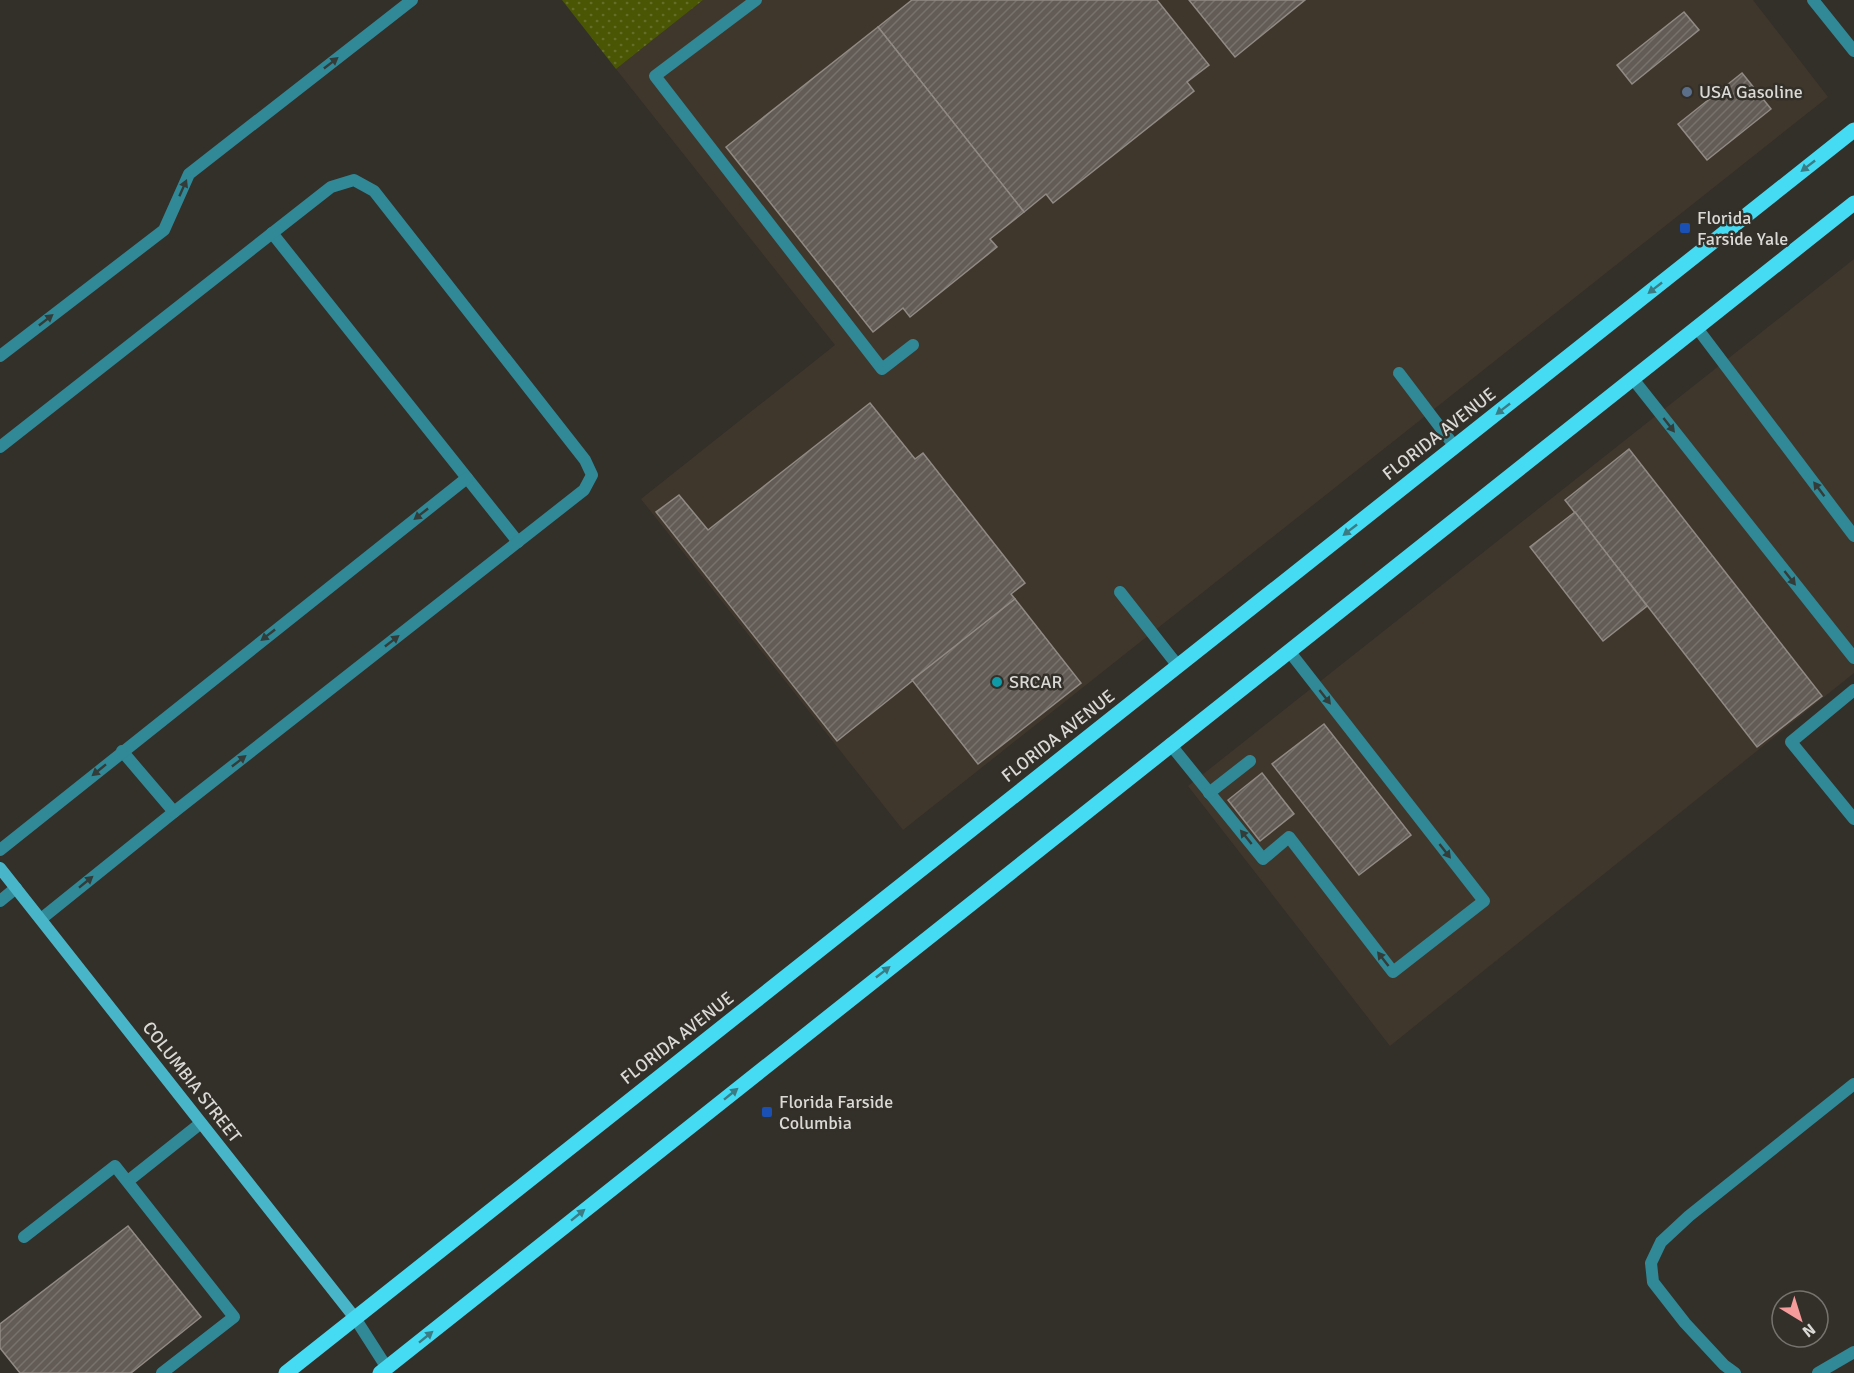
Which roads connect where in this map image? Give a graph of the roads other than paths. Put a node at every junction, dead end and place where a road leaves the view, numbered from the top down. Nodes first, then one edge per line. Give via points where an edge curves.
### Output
1 (412, 0) edge
2 (756, 0) edge
3 (1813, 0) edge
4 (1854, 51) edge
5 (1854, 130) edge
6 (1854, 203) edge
7 (272, 233) junction
8 (1697, 328) junction
9 (913, 345) dead end
10 (0, 356) edge
11 (1399, 373) dead end
12 (1633, 379) junction
13 (0, 447) edge
14 (1455, 447) junction
15 (467, 478) junction
16 (1854, 536) edge
17 (518, 542) junction
18 (1120, 592) dead end
19 (1289, 651) junction
20 (1854, 658) edge
21 (1178, 666) junction
22 (1854, 690) edge
23 (1170, 744) junction
24 (122, 751) junction
25 (1250, 761) dead end
26 (1209, 793) junction
27 (174, 812) junction
28 (1854, 819) edge
29 (0, 850) edge
30 (0, 868) edge
31 (16, 888) junction
32 (0, 902) edge
33 (40, 919) junction
34 (1854, 1084) edge
35 (201, 1123) junction
36 (128, 1181) junction
37 (24, 1237) dead end
38 (355, 1318) junction
39 (1854, 1352) edge
40 (386, 1371) edge
41 (162, 1373) edge
42 (286, 1373) edge
43 (1735, 1373) edge
44 (1818, 1373) edge

10 -> 1 street via 164,230 189,174
2 - 9 street via 655,76 882,369
3 - 4 street
5 -> 14 main road, FLORIDA AVENUE
6 - 8 main road
7 - 13 street
7 - 15 street
7 - 17 street via 331,187 354,180 374,191 585,459 592,476 584,490
8 - 12 main road
16 -> 8 street
11 - 14 street
12 - 19 main road
12 -> 20 street
14 -> 21 main road, FLORIDA AVENUE
15 - 17 street
15 -> 24 street
27 -> 17 street
18 - 21 street
19 - 23 main road
19 -> 26 street via 1484,901 1394,972 1289,837 1263,859
21 - 38 main road, FLORIDA AVENUE
22 - 28 street via 1791,742
23 - 26 street
40 -> 23 main road
24 - 27 street
24 -> 29 street
25 - 26 street
33 -> 27 street
30 - 31 street, COLUMBIA STREET
31 - 32 street
31 - 33 street, COLUMBIA STREET
33 - 35 street, COLUMBIA STREET
34 - 43 street via 1689,1216 1661,1242 1651,1263 1653,1282 1684,1323
35 - 36 street
35 - 38 street, COLUMBIA STREET
36 - 37 street via 115,1166
36 - 41 street via 234,1317
38 - 40 street
38 - 42 main road, FLORIDA AVENUE
39 - 44 street

